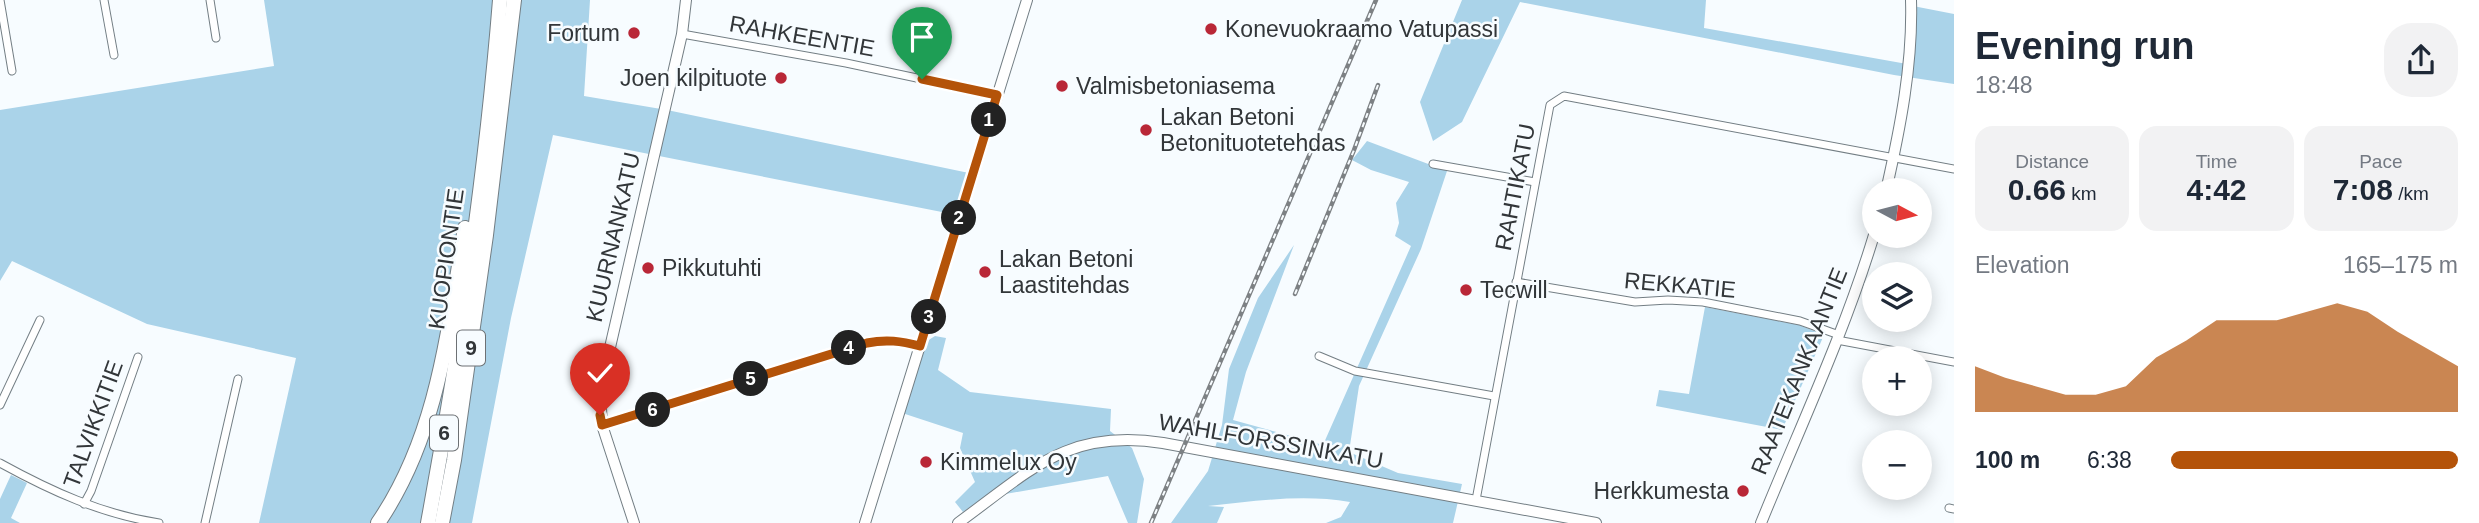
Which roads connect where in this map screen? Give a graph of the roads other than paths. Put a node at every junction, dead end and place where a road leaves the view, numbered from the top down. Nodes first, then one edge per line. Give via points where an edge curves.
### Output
1 (0, 0) edge
2 (104, 0) edge
3 (210, 0) edge
4 (500, 0) edge
5 (514, 0) edge
6 (686, 0) edge
7 (1027, 0) edge
8 (1910, 0) edge
9 (682, 34) junction
10 (216, 38) dead end
11 (114, 55) dead end
12 (12, 71) dead end
13 (997, 95) junction
14 (483, 155) junction
15 (1894, 157) junction
16 (1433, 164) dead end
17 (1954, 169) edge
18 (1889, 178) edge
19 (1535, 182) junction
20 (1870, 248) edge
21 (1516, 282) junction
22 (40, 320) dead end
23 (1838, 337) junction
24 (458, 342) joint
25 (920, 346) junction
26 (1319, 356) dead end
27 (138, 357) dead end
28 (1954, 362) edge
29 (239, 379) dead end
30 (1494, 396) junction
31 (0, 405) edge
32 (602, 425) junction
33 (0, 463) edge
34 (1476, 500) junction
35 (84, 504) junction
36 (159, 523) edge
37 (205, 523) edge
38 (378, 523) edge
39 (428, 523) edge
40 (444, 523) edge
41 (634, 523) edge
42 (865, 523) edge
43 (958, 523) edge
44 (1597, 523) edge
45 (1761, 523) edge

1 - 12 street
2 - 11 street
3 - 10 street
4 - 14 highway, KUOPIONTIE / 9
5 - 40 highway, KUOPIONTIE / 9
6 - 9 street, KUURNANKATU
7 - 13 street
8 - 15 street via 1908,61
9 - 13 street, RAHKEENTIE
9 - 32 street, KUURNANKATU via 603,376
13 - 25 street
14 - 24 highway, KUOPIONTIE / 9
14 - 38 highway via 472,188 436,394 405,475
15 - 17 street, RAHTIKATU
15 - 18 street
15 - 19 street, RAHTIKATU via 1564,96 1550,105
16 - 19 street
19 - 21 street, RAHTIKATU
20 - 23 street, RAATEKANKAANTIE
21 - 23 street, REKKATIE via 1635,302 1703,302 1800,321
21 - 30 street, RAHTIKATU
22 - 31 street
23 - 28 street, REKKATIE
23 - 45 street, RAATEKANKAANTIE
24 - 39 highway, KUOPIONTIE / 6
25 - 32 street via 898,340 867,343
25 - 42 street
26 - 30 street via 1355,371
27 - 35 street, TALVIKKITIE
29 - 37 street
30 - 34 street, RAHTIKATU
32 - 41 street, KUURNANKATU
33 - 35 street
34 - 43 street, WAHLFORSSINKATU via 1163,443 1111,439 1084,444 1043,462
34 - 44 street, WAHLFORSSINKATU
35 - 36 street

